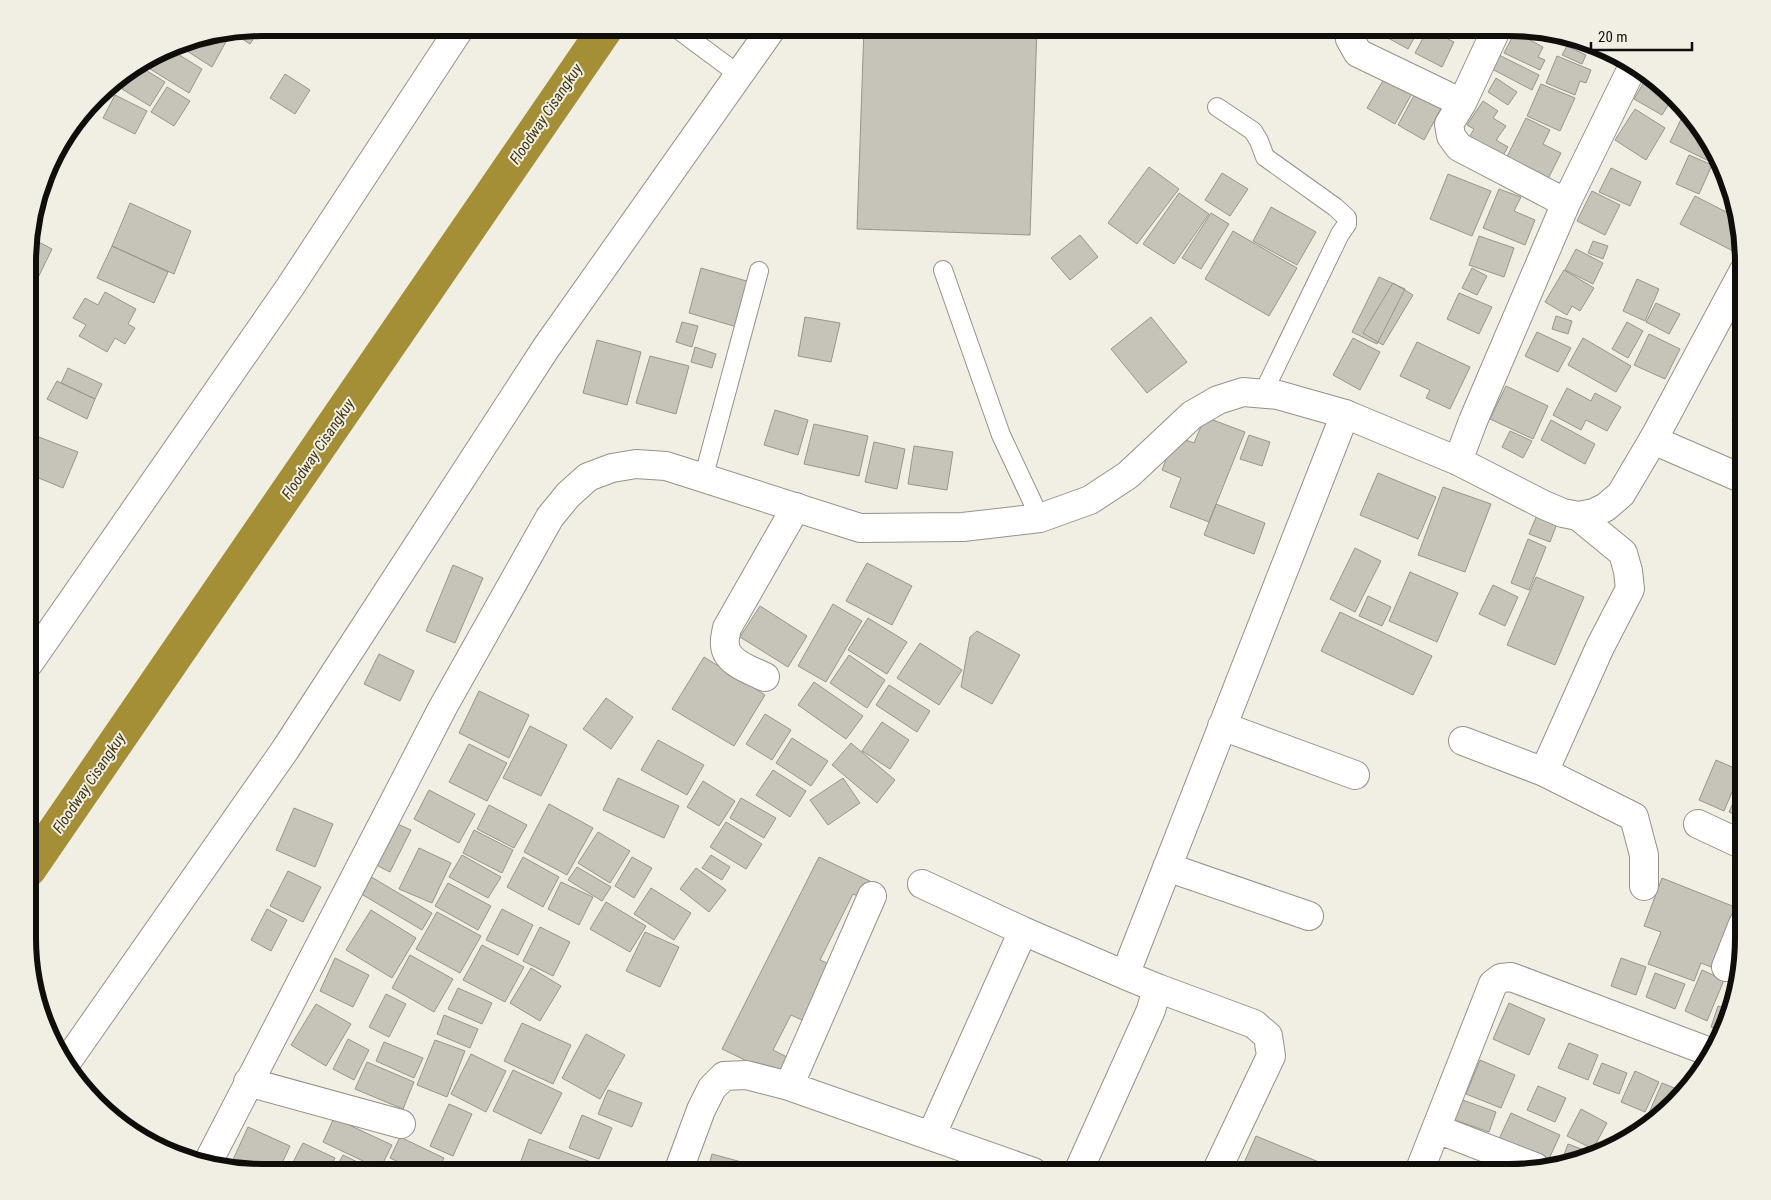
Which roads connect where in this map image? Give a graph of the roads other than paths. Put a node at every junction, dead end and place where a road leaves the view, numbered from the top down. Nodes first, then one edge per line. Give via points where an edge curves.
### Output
1 (455, 36) edge
2 (687, 36) edge
3 (766, 36) edge
4 (1351, 36) edge
5 (1494, 36) edge
6 (1630, 71) edge
7 (738, 74) junction
8 (1462, 103) junction
9 (1218, 107) dead end
10 (1566, 202) junction
11 (943, 270) dead end
12 (759, 271) dead end
13 (1735, 287) edge
14 (1263, 394) junction
15 (1345, 414) junction
16 (1653, 440) junction
17 (1458, 461) junction
18 (1735, 476) edge
19 (703, 479) junction
20 (796, 507) junction
21 (1578, 516) junction
22 (1040, 518) junction
23 (36, 654) edge
24 (765, 677) dead end
25 (1222, 726) junction
26 (1463, 741) dead end
27 (1544, 772) junction
28 (1355, 775) dead end
29 (1698, 824) dead end
30 (1735, 841) edge
31 (1167, 867) junction
32 (922, 884) dead end
33 (1644, 886) dead end
34 (872, 896) dead end
35 (1309, 916) dead end
36 (1023, 931) junction
37 (1734, 946) edge
38 (1726, 967) dead end
39 (1125, 975) junction
40 (1157, 988) junction
41 (1705, 1050) edge
42 (70, 1057) edge
43 (248, 1082) junction
44 (789, 1086) junction
45 (401, 1124) dead end
46 (1437, 1129) junction
47 (931, 1136) junction
48 (210, 1157) edge
49 (1525, 1163) edge
50 (681, 1164) edge
51 (1010, 1164) edge
52 (1082, 1164) edge
53 (1220, 1164) edge
54 (1422, 1164) edge

1 - 23 street via 290,287
2 - 7 lane
3 - 7 street
4 - 8 street via 1358,53
5 - 8 street
6 - 10 street
7 - 42 street via 546,348 285,750
8 - 10 street via 1449,124 1450,136 1459,147
9 - 14 lane via 1253,131 1265,157 1346,218 1346,224
10 - 17 street
11 - 22 lane via 1001,435
12 - 19 lane
13 - 16 street
14 - 15 street via 1278,395
14 - 22 street via 1243,392 1218,400 1192,415 1128,475 1090,500
15 - 17 street
15 - 25 street
16 - 18 street
16 - 21 street via 1621,494 1606,507
17 - 21 street via 1544,505
19 - 20 street
19 - 43 street via 666,466 636,464 612,468 588,477 550,517 443,707
20 - 22 street via 860,528 963,526
20 - 24 street via 727,628 725,644 731,660
21 - 27 street via 1623,553 1630,589
25 - 28 street
25 - 31 street
26 - 27 street
27 - 33 street via 1634,817 1644,855
29 - 30 street
31 - 35 street
31 - 39 street
32 - 36 street
34 - 44 street
36 - 39 street
36 - 47 street
37 - 38 street
39 - 40 street
40 - 52 street via 1151,1010
40 - 53 street via 1254,1024 1268,1036 1271,1056
41 - 46 street via 1511,977 1501,978 1493,984
43 - 45 street
43 - 48 street
44 - 47 street
44 - 50 street via 746,1075 724,1076 712,1088 701,1110
46 - 49 street
46 - 54 street
47 - 51 street

